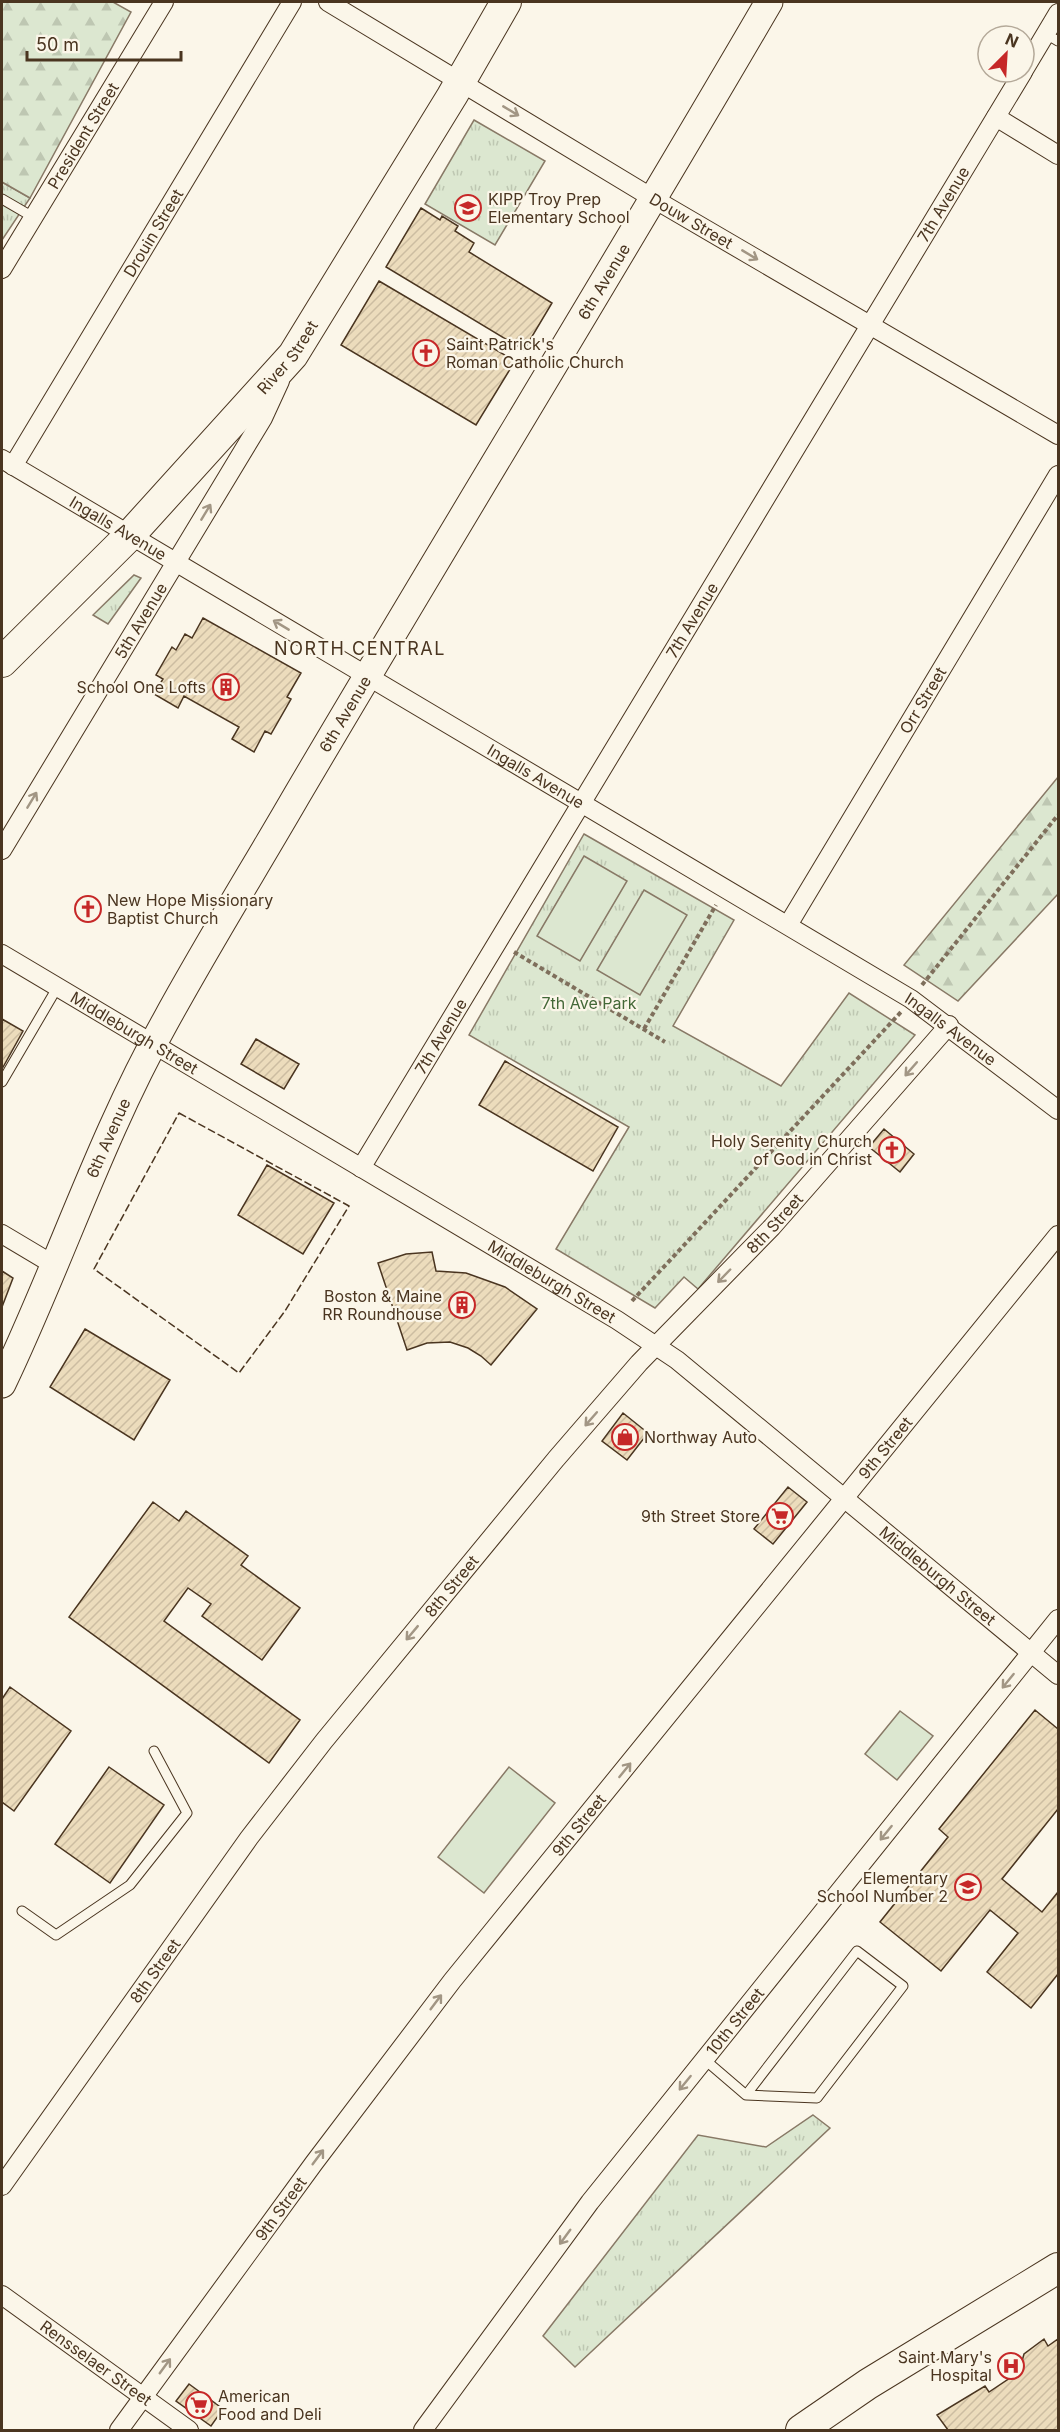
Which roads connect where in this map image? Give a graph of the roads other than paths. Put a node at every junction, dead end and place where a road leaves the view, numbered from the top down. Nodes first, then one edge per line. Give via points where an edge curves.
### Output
1 (164, 2) edge
2 (292, 2) edge
3 (331, 2) edge
4 (506, 2) edge
5 (769, 2) edge
6 (1059, 13) edge
7 (1052, 38) edge
8 (1036, 57) edge
9 (461, 81) junction
10 (1016, 84) edge
11 (996, 117) junction
12 (1059, 155) edge
13 (654, 199) junction
14 (2, 200) edge
15 (33, 216) junction
16 (2, 269) edge
17 (870, 326) junction
18 (293, 355) junction
19 (1059, 435) edge
20 (7, 462) edge
21 (1059, 475) edge
22 (130, 536) junction
23 (175, 562) junction
24 (2, 662) edge
25 (367, 676) junction
26 (582, 803) junction
27 (2, 850) edge
28 (788, 925) junction
29 (2, 954) edge
30 (57, 988) junction
31 (949, 1025) junction
32 (153, 1044) junction
33 (2, 1082) edge
34 (1059, 1110) edge
35 (361, 1168) junction
36 (2, 1234) edge
37 (1059, 1235) edge
38 (54, 1265) junction
39 (656, 1346) junction
40 (2, 1384) edge
41 (844, 1497) junction
42 (1059, 1619) edge
43 (1031, 1652) junction
44 (1059, 1675) edge
45 (154, 1751) dead end
46 (22, 1911) dead end
47 (704, 2059) junction
48 (746, 2095) junction
49 (2, 2186) edge
50 (1059, 2268) edge
51 (2, 2295) edge
52 (143, 2397) junction
53 (119, 2430) edge
54 (189, 2430) edge
55 (423, 2430) edge
56 (801, 2430) edge

1 - 15 street, President Street
2 - 20 street, Drouin Street
3 - 9 street, Douw Street
4 - 9 main road, River Street
5 - 13 street, 6th Avenue
6 - 7 street, 7th Avenue
7 - 8 street, 7th Avenue
9 -> 13 street, Douw Street
9 - 18 main road, River Street
10 - 11 street, 7th Avenue
11 - 12 street
11 - 17 street, 7th Avenue
13 -> 17 street, Douw Street
13 - 25 street, 6th Avenue
14 - 15 lane
15 - 16 street, President Street
17 - 19 street, Douw Street
17 - 26 street, 7th Avenue
18 - 22 main road, River Street
23 -> 18 street, 5th Avenue via 263,418
20 - 22 street, Ingalls Avenue
21 - 28 street, Orr Street
22 - 23 street, Ingalls Avenue
22 - 24 main road, River Street
25 -> 23 street, Ingalls Avenue
27 -> 23 street, 5th Avenue
25 - 26 street, Ingalls Avenue
25 - 32 street, 6th Avenue
26 - 28 street, Ingalls Avenue
26 - 35 street, 7th Avenue
28 - 31 street, Ingalls Avenue
29 - 30 street, Middleburgh Street
30 - 32 street, Middleburgh Street
30 - 33 lane
31 - 34 street, Ingalls Avenue
31 -> 39 street, 8th Street via 772,1227
32 - 35 street, Middleburgh Street
32 - 38 street, 6th Avenue
35 - 39 street, Middleburgh Street
36 - 38 street
37 - 41 street, 9th Street
38 - 40 street, 6th Avenue via 32,1323
39 - 41 street, Middleburgh Street
39 -> 49 street, 8th Street via 556,1459 317,1749 249,1838
41 - 43 street, Middleburgh Street
52 -> 41 street, 9th Street via 452,1981
42 - 43 street, 10th Street
43 - 44 street, Middleburgh Street
43 -> 47 street, 10th Street
45 - 46 lane via 187,1812 130,1885 56,1935
47 - 48 lane
47 -> 55 street, 10th Street via 590,2202
48 - 48 lane via 857,1951 903,1986 817,2098
50 - 56 main road via 868,2384
51 - 52 street, Rensselaer Street
52 - 53 street, 9th Street
52 - 54 street, Rensselaer Street

